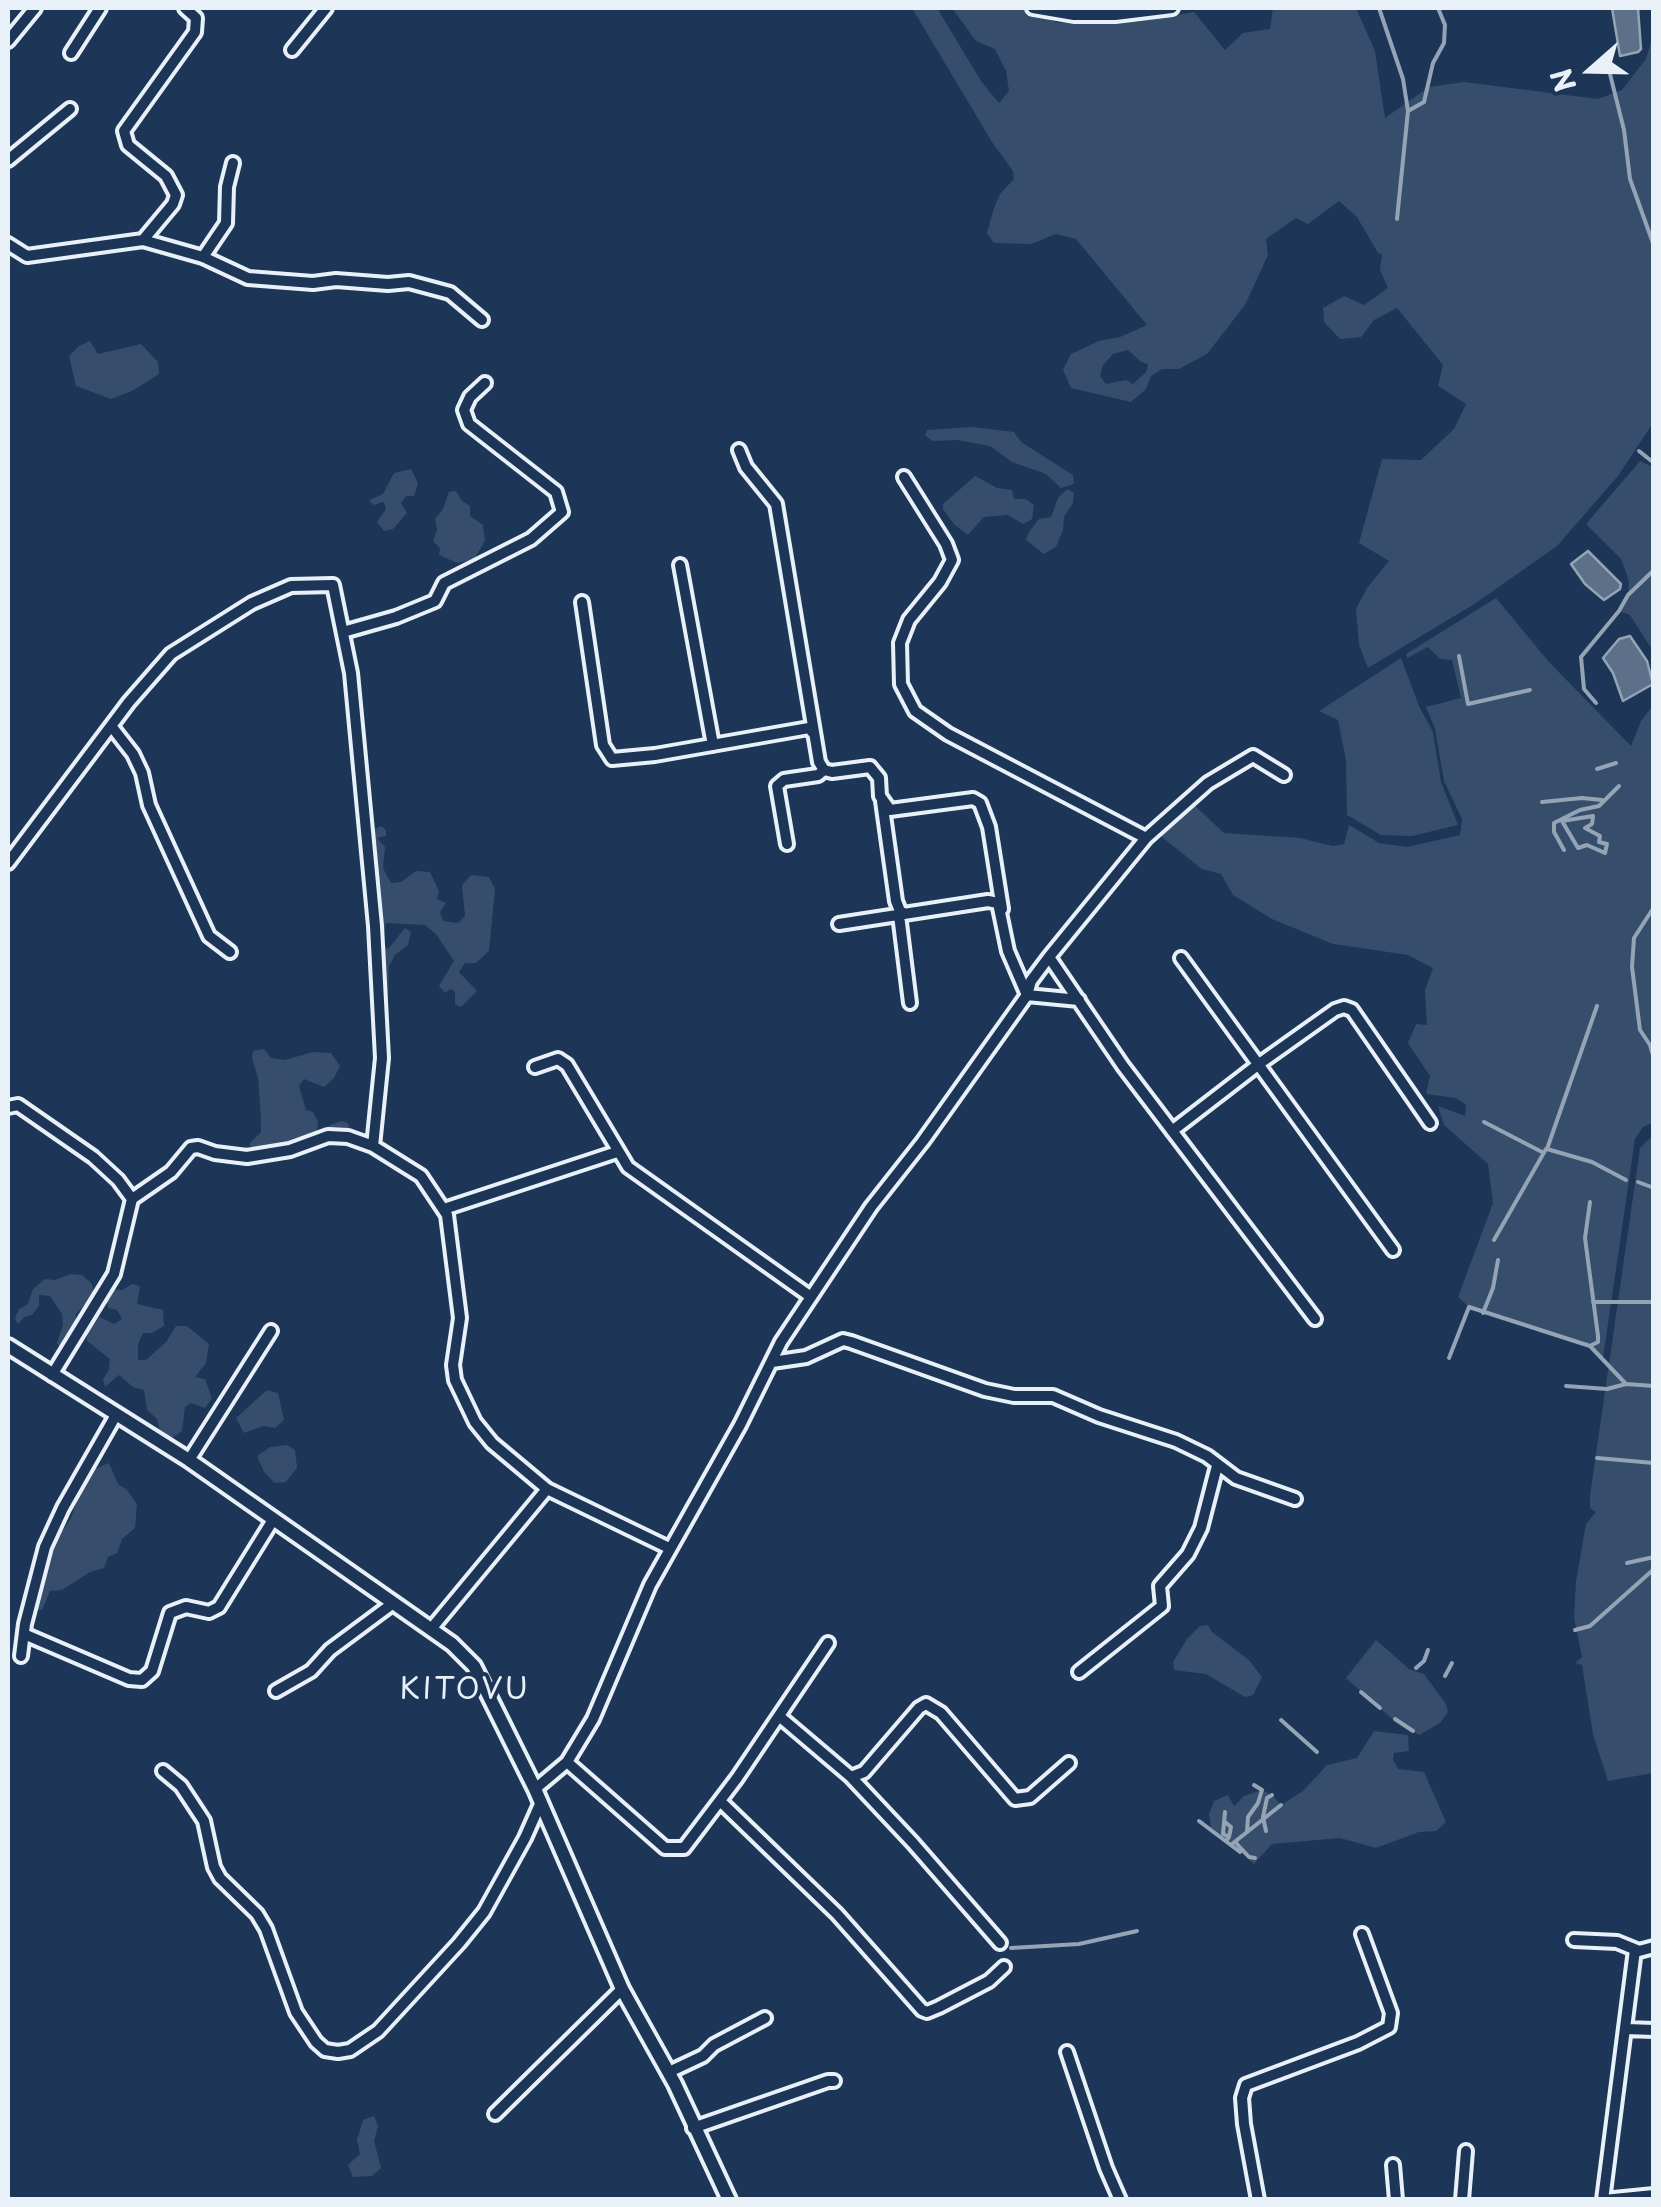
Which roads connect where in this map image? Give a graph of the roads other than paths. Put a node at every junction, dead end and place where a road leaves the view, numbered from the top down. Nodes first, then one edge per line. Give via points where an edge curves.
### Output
1 (35, 8) edge
2 (100, 8) edge
3 (184, 8) edge
4 (326, 8) edge
5 (1033, 8) edge
6 (1172, 8) edge
7 (8, 41) edge
8 (292, 50) dead end
9 (71, 52) dead end
10 (70, 108) dead end
11 (8, 160) edge
12 (233, 163) dead end
13 (143, 240) junction
14 (8, 244) edge
15 (203, 257) junction
16 (482, 320) dead end
17 (485, 383) dead end
18 (738, 450) dead end
19 (904, 477) dead end
20 (680, 565) dead end
21 (582, 602) dead end
22 (343, 632) junction
23 (112, 727) junction
24 (814, 734) junction
25 (713, 745) junction
26 (824, 770) junction
27 (1284, 775) dead end
28 (882, 800) junction
29 (1146, 838) junction
30 (786, 844) dead end
31 (8, 863) edge
32 (1002, 910) junction
33 (902, 914) junction
34 (839, 924) dead end
35 (230, 952) dead end
36 (1048, 957) junction
37 (1180, 958) dead end
38 (1027, 996) junction
39 (1079, 1000) junction
40 (910, 1003) dead end
41 (1259, 1064) junction
42 (535, 1067) dead end
43 (8, 1107) edge
44 (1430, 1123) dead end
45 (1172, 1131) junction
46 (373, 1146) junction
47 (616, 1152) junction
48 (132, 1199) junction
49 (444, 1209) junction
50 (1393, 1250) dead end
51 (812, 1297) junction
52 (1314, 1319) dead end
53 (271, 1331) dead end
54 (8, 1346) edge
55 (772, 1362) junction
56 (52, 1375) junction
57 (116, 1415) junction
58 (189, 1460) junction
59 (1217, 1466) junction
60 (547, 1489) junction
61 (1295, 1500) dead end
62 (274, 1520) junction
63 (669, 1548) junction
64 (392, 1604) junction
65 (430, 1629) junction
66 (24, 1634) junction
67 (828, 1643) dead end
68 (21, 1656) dead end
69 (1079, 1672) dead end
70 (276, 1691) dead end
71 (779, 1716) junction
72 (567, 1762) junction
73 (1069, 1762) dead end
74 (164, 1770) dead end
75 (851, 1777) junction
76 (538, 1795) junction
77 (720, 1802) junction
78 (1362, 1934) dead end
79 (1574, 1940) dead end
80 (1000, 1943) dead end
81 (1654, 1947) edge
82 (1636, 1950) junction
83 (1004, 1968) dead end
84 (622, 1989) junction
85 (765, 2018) dead end
86 (1626, 2029) junction
87 (1654, 2030) edge
88 (1067, 2052) dead end
89 (669, 2072) junction
90 (834, 2081) dead end
91 (495, 2114) dead end
92 (693, 2128) junction
93 (1466, 2151) dead end
94 (1393, 2165) dead end
95 (1654, 2195) edge
96 (729, 2200) edge
97 (1120, 2200) edge
98 (1258, 2200) edge
99 (1396, 2200) edge
100 (1462, 2200) edge
101 (1604, 2200) edge

1 - 7 street
2 - 9 street
3 - 13 street via 196,18 195,32 124,131 128,145 166,176 176,195
4 - 8 street
5 - 6 street via 1074,15
10 - 11 street
12 - 15 street via 226,224
13 - 14 street via 27,256
13 - 15 street
15 - 16 street via 248,278 409,282 450,294
17 - 22 street via 464,410 469,424 556,492 562,512 531,538 444,583 435,600
18 - 24 street via 776,504
19 - 29 street via 952,560 900,643 900,684 915,711
20 - 25 street
21 - 25 street via 606,754 622,758
22 - 23 street via 334,584 292,586 172,654
22 - 46 street via 376,926 382,1058
23 - 31 street
23 - 35 street via 142,773 149,805 209,936
24 - 25 street via 808,728
24 - 26 street
26 - 28 street via 870,767 880,778
26 - 30 street via 777,786
27 - 29 street via 1248,758 1208,783
28 - 32 street via 890,810 973,799 980,804 990,827
28 - 33 street
29 - 36 street
32 - 33 street via 988,901
32 - 38 street via 1008,951
33 - 34 street
33 - 40 street
36 - 38 street
36 - 39 street
37 - 41 street
38 - 39 street
38 - 51 street via 870,1207
39 - 45 street
41 - 44 street via 1335,1010 1348,1008
41 - 45 street
41 - 50 street
42 - 47 street via 558,1060 567,1065
43 - 48 street via 18,1105 93,1156
45 - 52 street
46 - 48 street via 328,1136 247,1157 194,1147 178,1167
46 - 49 street via 421,1176
47 - 49 street
47 - 51 street
48 - 56 street via 114,1274
49 - 60 street via 460,1298 455,1380 474,1422
51 - 55 street
53 - 58 street
54 - 56 street
55 - 59 street via 806,1357 844,1340 985,1390 1053,1396 1176,1441
55 - 63 street
56 - 57 street
57 - 58 street
57 - 66 street via 45,1547
58 - 62 street
59 - 61 street
59 - 69 street via 1201,1528 1160,1586 1162,1606
60 - 63 street
60 - 65 street
62 - 64 street
62 - 66 street via 219,1607 170,1613 152,1671 142,1680
63 - 72 street via 609,1688
64 - 65 street
64 - 70 street
65 - 76 street via 474,1666
66 - 68 street
67 - 71 street
71 - 75 street
71 - 77 street
72 - 76 street
72 - 77 street via 672,1850 684,1848
73 - 75 street via 1030,1797 1016,1798 926,1704 864,1772
74 - 76 street via 204,1821 220,1878 266,1929 296,2012 316,2042 338,2052 378,2032 484,1912 525,1838
75 - 80 street
76 - 84 street
77 - 83 street via 838,1914 922,2010 939,2007
78 - 98 street via 1391,2013 1389,2027 1246,2085 1244,2124
79 - 82 street
81 - 82 street
82 - 86 street
84 - 89 street
84 - 91 street
85 - 89 street
86 - 87 street
86 - 101 street
88 - 97 street
89 - 92 street
90 - 92 street
92 - 96 street
93 - 100 street
94 - 99 street
95 - 101 street

